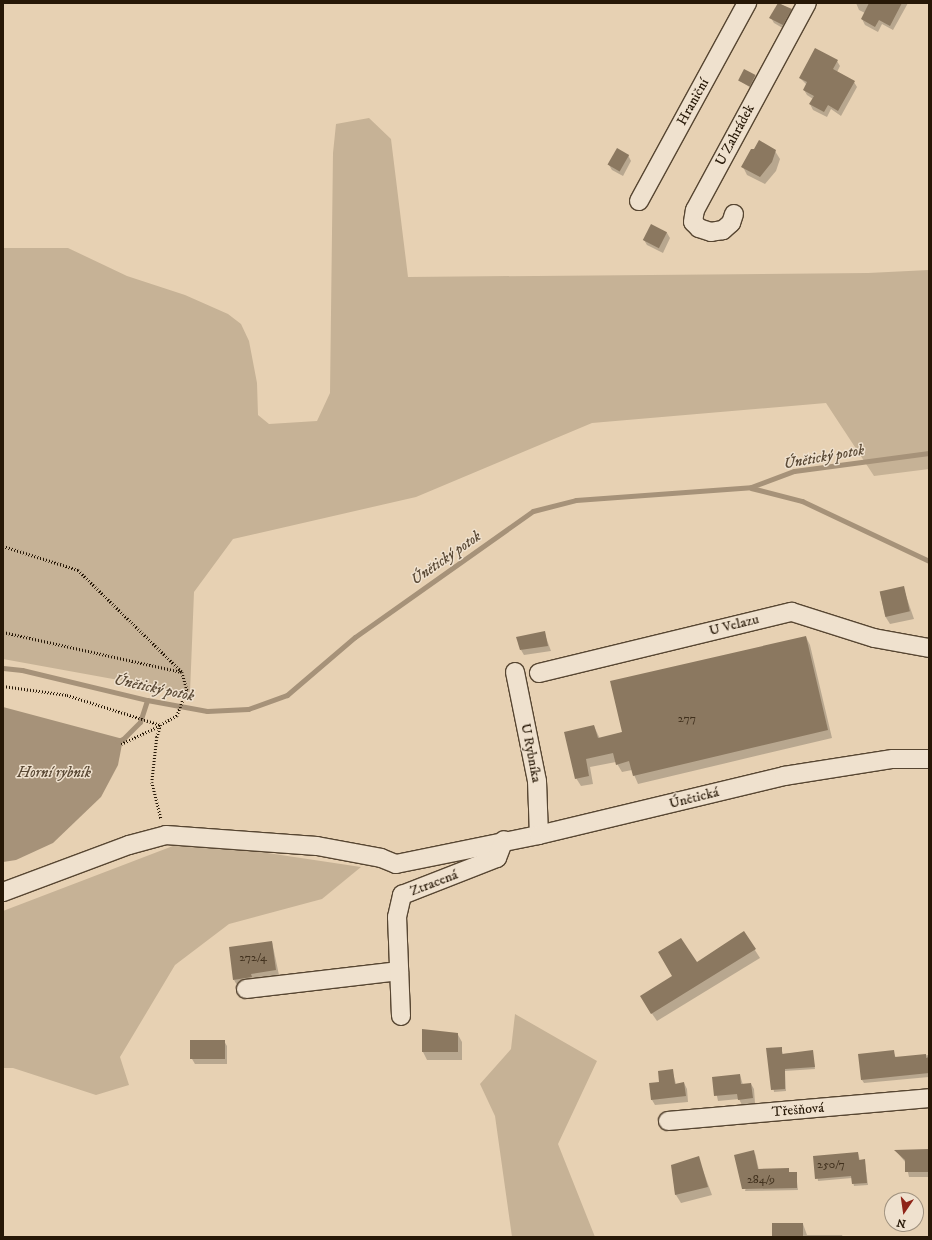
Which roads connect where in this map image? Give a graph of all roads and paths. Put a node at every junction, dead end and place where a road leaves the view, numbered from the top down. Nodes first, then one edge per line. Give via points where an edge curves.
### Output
1 (747, 3) edge
2 (807, 3) edge
3 (639, 200) dead end
4 (734, 214) dead end
5 (3, 546) edge
6 (3, 632) edge
7 (929, 648) edge
8 (182, 672) junction
9 (515, 672) dead end
10 (539, 673) dead end
11 (3, 686) edge
12 (161, 725) junction
13 (122, 744) dead end
14 (929, 759) edge
15 (166, 835) junction
16 (539, 835) junction
17 (504, 840) junction
18 (3, 892) edge
19 (399, 971) junction
20 (246, 989) dead end
21 (402, 1016) dead end
22 (929, 1098) edge
23 (668, 1121) dead end

1 - 3 street, Hraniční
2 - 4 street, U Zahrádek via 695,210 693,222 699,228 711,232 723,230 731,223
5 - 8 path via 78,570
6 - 8 path
7 - 10 street, U Velazu via 874,638 792,612
8 - 12 path via 187,690 180,710 177,716
9 - 16 street, U Rybníka via 537,781
11 - 12 path via 67,695
12 - 13 path
12 - 15 path via 156,737 152,782
14 - 16 street, Únětická via 893,759 784,776
15 - 17 street, Únětická via 317,846 381,858 396,864
15 - 18 street, Únětická via 129,845
16 - 17 street, Únětická
17 - 19 street, Ztracená via 497,858 402,895 398,917
19 - 20 street
19 - 21 street, Ztracená
22 - 23 street, Třešňová

